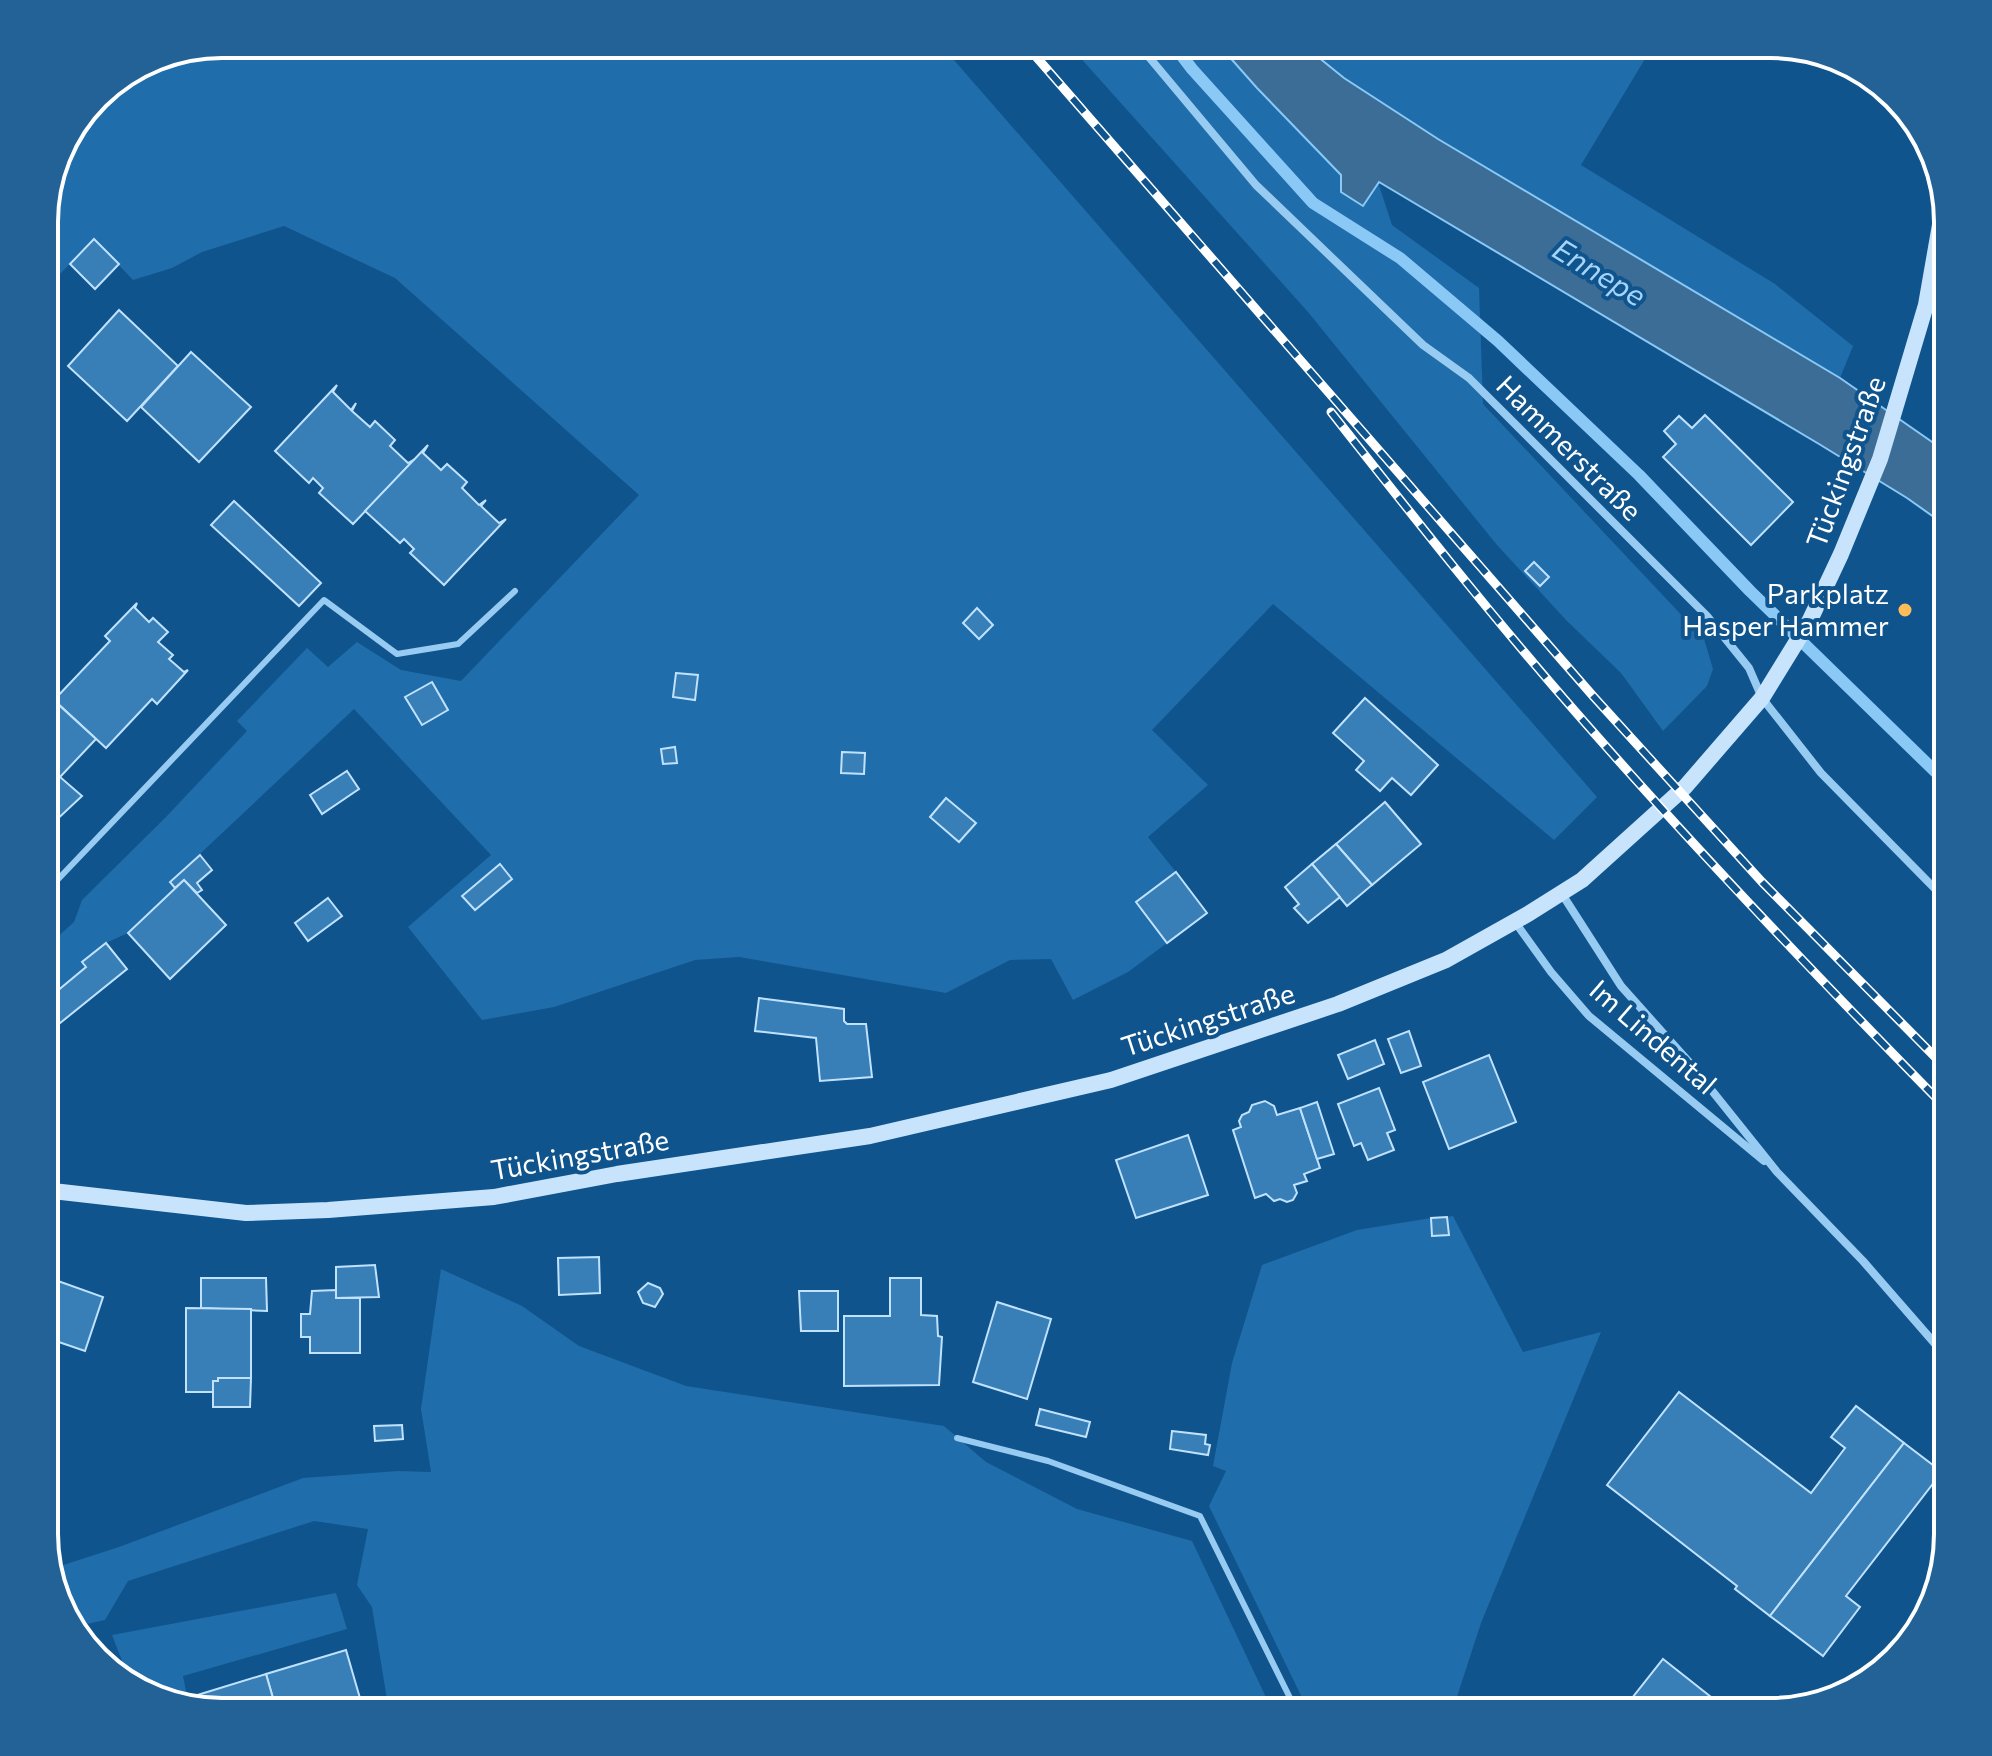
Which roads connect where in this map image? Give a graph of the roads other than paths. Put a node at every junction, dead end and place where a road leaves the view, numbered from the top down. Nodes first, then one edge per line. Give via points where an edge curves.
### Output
1 (1150, 58) edge
2 (1934, 259) edge
3 (515, 591) dead end
4 (1762, 698) junction
5 (58, 879) edge
6 (1934, 888) edge
7 (1562, 894) junction
8 (1515, 922) junction
9 (1777, 1172) junction
10 (58, 1192) edge
11 (1934, 1343) edge
12 (957, 1438) dead end
13 (1290, 1698) edge

1 - 4 street, Hammerstraße via 1256,185 1423,345 1469,378 1707,616 1749,668
2 - 4 street, Tückingstraße via 1926,305 1880,459 1810,620
3 - 5 lane via 458,644 397,654 324,600
4 - 6 street, Hammerstraße via 1821,773
4 - 7 street, Tückingstraße via 1685,787
7 - 8 street, Tückingstraße
7 - 9 street, Im Lindental via 1621,986
8 - 9 street, Im Lindental via 1589,1016
8 - 10 street, Tückingstraße via 1446,960 1338,1004 1141,1070 870,1136 494,1197 341,1210 246,1213
9 - 11 street, Im Lindental
12 - 13 lane via 1048,1461 1200,1516

